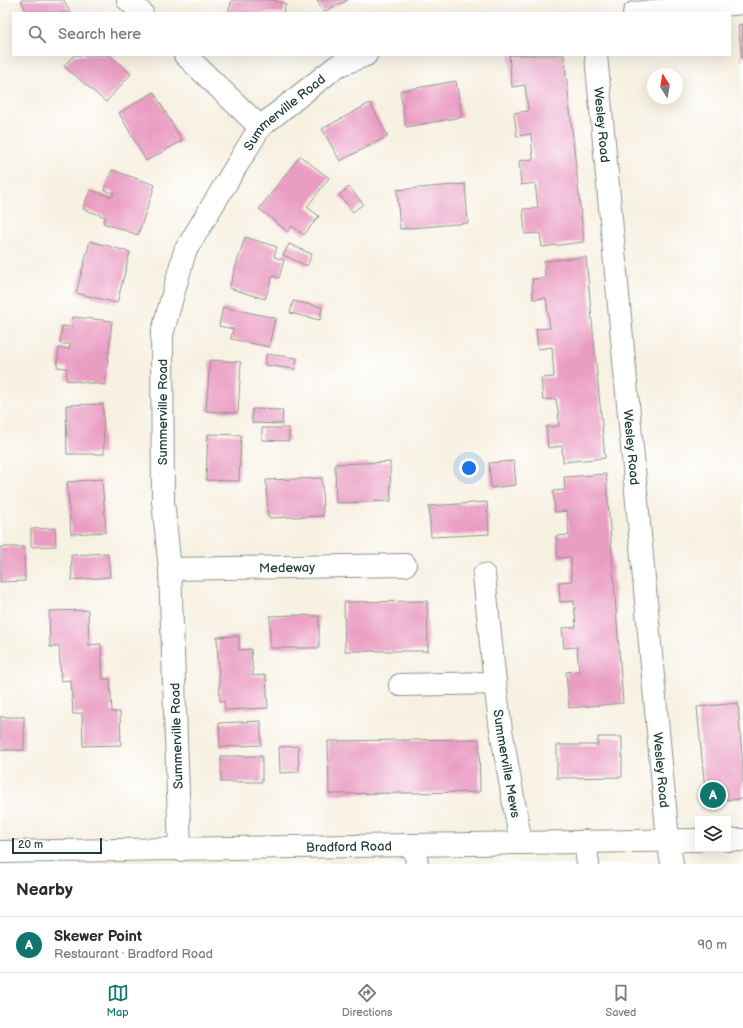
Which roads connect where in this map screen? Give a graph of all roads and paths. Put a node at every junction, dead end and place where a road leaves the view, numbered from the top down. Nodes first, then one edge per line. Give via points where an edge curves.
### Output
1 (128, 0) edge
2 (743, 3) edge
3 (141, 12) edge
4 (645, 12) edge
5 (186, 56) edge
6 (363, 56) edge
7 (596, 56) edge
8 (260, 128) junction
9 (405, 565) dead end
10 (170, 569) junction
11 (484, 575) dead end
12 (495, 683) junction
13 (400, 684) dead end
14 (668, 840) junction
15 (695, 840) edge
16 (731, 840) edge
17 (743, 840) edge
18 (584, 842) junction
19 (521, 843) junction
20 (180, 850) junction
21 (0, 852) edge
22 (416, 855) edge
23 (588, 864) edge
24 (672, 864) edge

1 - 3 street
2 - 4 street
5 - 8 street
6 - 8 street, Summerville Road via 336,66
7 - 14 street, Wesley Road
8 - 10 street, Summerville Road via 185,251 162,334 163,501
9 - 10 street, Medeway
10 - 20 street, Summerville Road
11 - 12 street, Summerville Mews
12 - 13 street
12 - 19 street, Summerville Mews
14 - 15 street, Bradford Road
14 - 18 street, Bradford Road
14 - 24 street, Wesley Road
16 - 17 street
18 - 19 street, Bradford Road
18 - 23 street
19 - 22 street, Bradford Road
20 - 21 street, Bradford Road
20 - 22 street, Bradford Road

